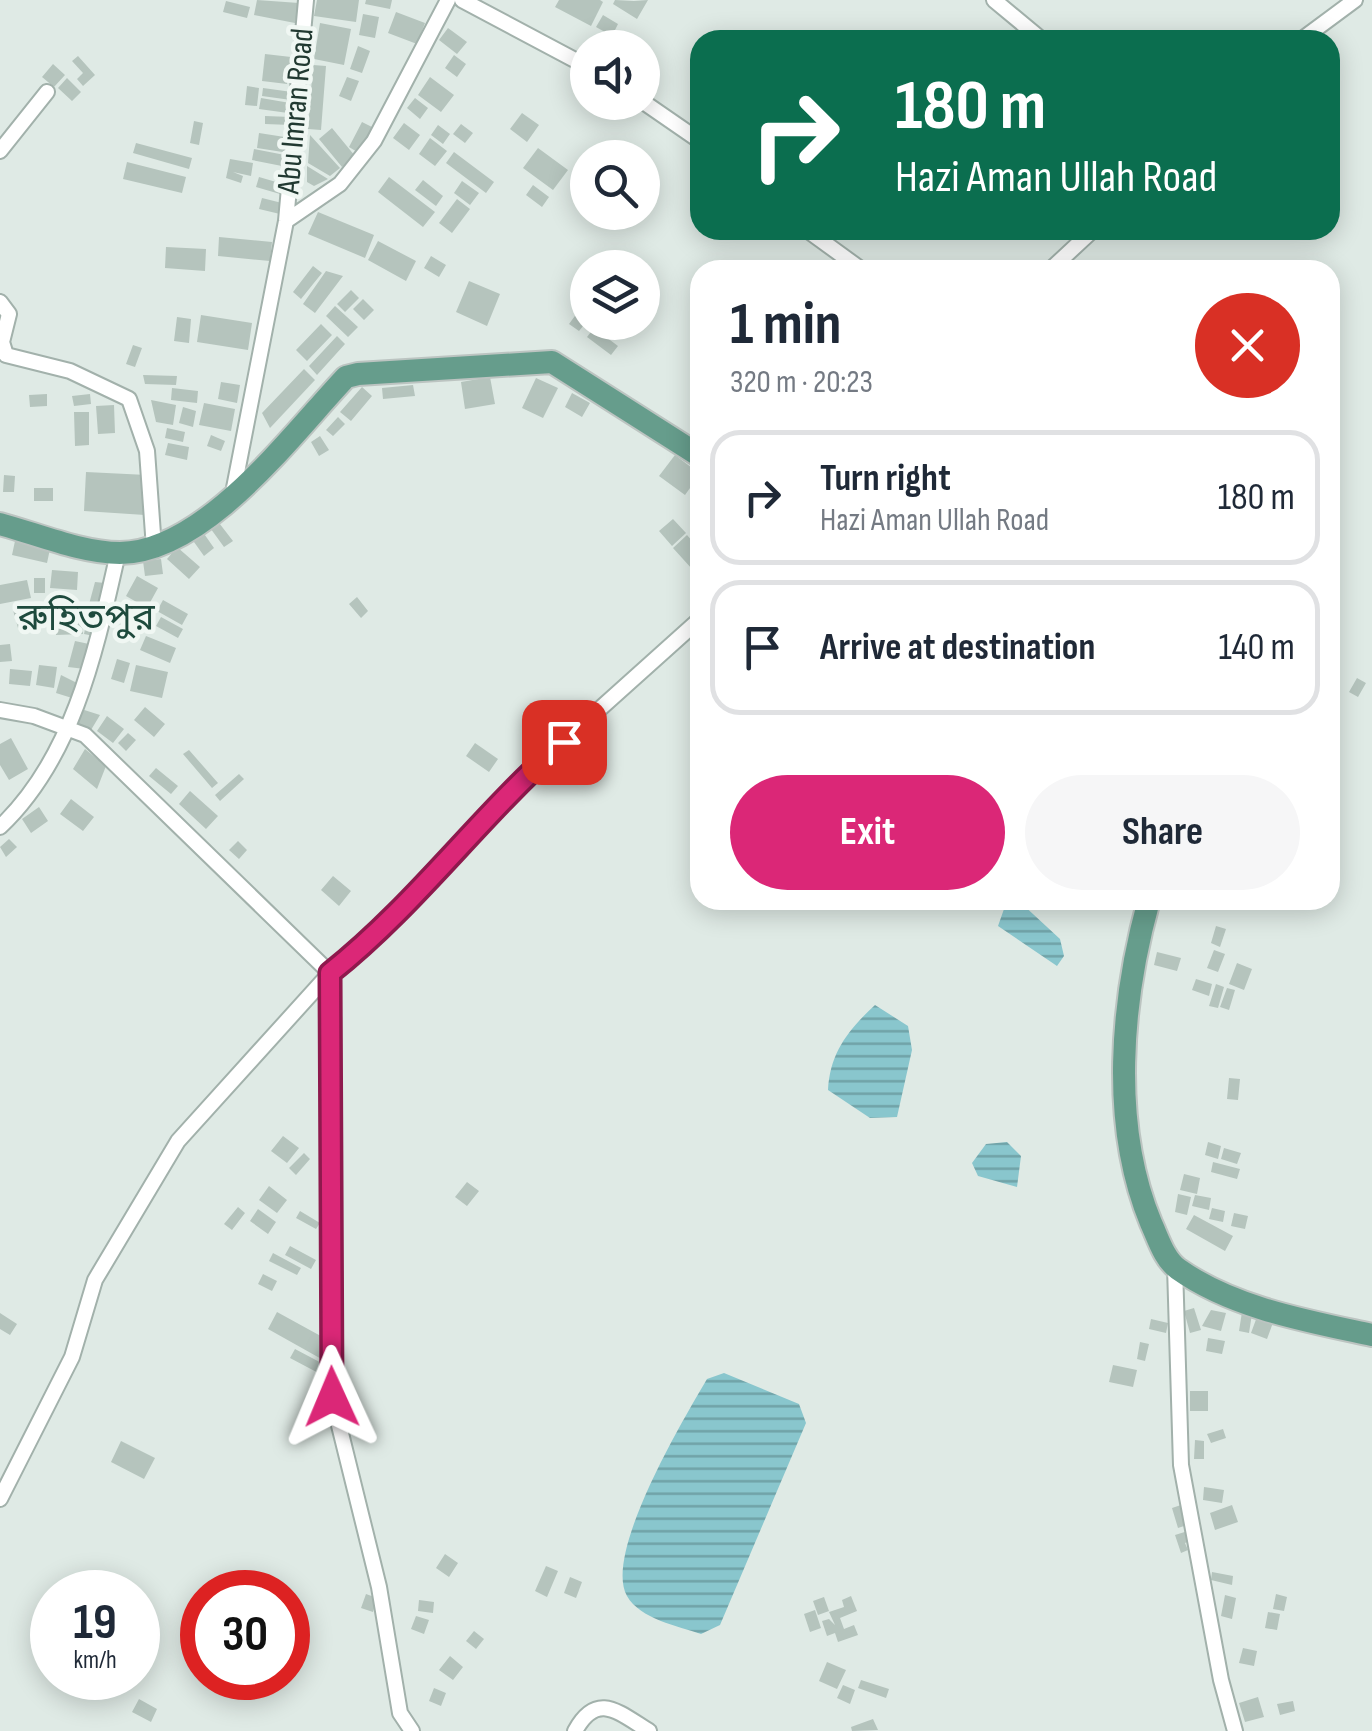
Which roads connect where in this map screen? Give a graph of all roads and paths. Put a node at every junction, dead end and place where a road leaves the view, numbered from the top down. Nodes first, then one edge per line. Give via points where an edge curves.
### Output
1 (306, 0) edge
2 (448, 0) edge
3 (462, 0) edge
4 (994, 0) edge
5 (1355, 0) edge
6 (1030, 30) edge
7 (1314, 30) edge
8 (570, 57) edge
9 (47, 92) dead end
10 (660, 113) edge
11 (690, 134) edge
12 (0, 151) edge
13 (286, 221) junction
14 (821, 240) edge
15 (1082, 240) edge
16 (848, 260) edge
17 (1061, 260) edge
18 (0, 302) edge
19 (690, 450) edge
20 (233, 494) junction
21 (0, 524) edge
22 (154, 548) junction
23 (118, 554) junction
24 (690, 627) edge
25 (0, 710) edge
26 (65, 726) junction
27 (0, 827) edge
28 (1146, 910) edge
29 (330, 973) junction
30 (1175, 1267) junction
31 (1372, 1335) edge
32 (0, 1498) edge
33 (412, 1731) edge
34 (575, 1731) edge
35 (649, 1731) edge
36 (1235, 1731) edge

1 - 13 street, Abu Imran Road
2 - 13 street via 374,142 340,184
3 - 8 street
4 - 6 street
5 - 7 street
9 - 12 street
10 - 11 street
13 - 20 street, Abu Imran Road
14 - 16 street
15 - 17 street
18 - 22 street via 10,314 2,342 6,355 70,371 129,398 136,408 147,451
19 - 20 main road via 552,362 346,377 292,441
20 - 22 main road
21 - 23 main road
22 - 23 main road
23 - 26 street via 85,682
24 - 29 street via 515,784 427,883
25 - 26 street
26 - 27 street via 58,756
26 - 29 street via 85,735
28 - 30 main road via 1133,976 1125,1094 1132,1169
29 - 32 street via 178,1141 95,1280 72,1357
29 - 33 street via 332,1397 379,1587 400,1714
30 - 31 main road via 1262,1308
30 - 36 street via 1182,1465
34 - 35 street via 584,1713 606,1708

